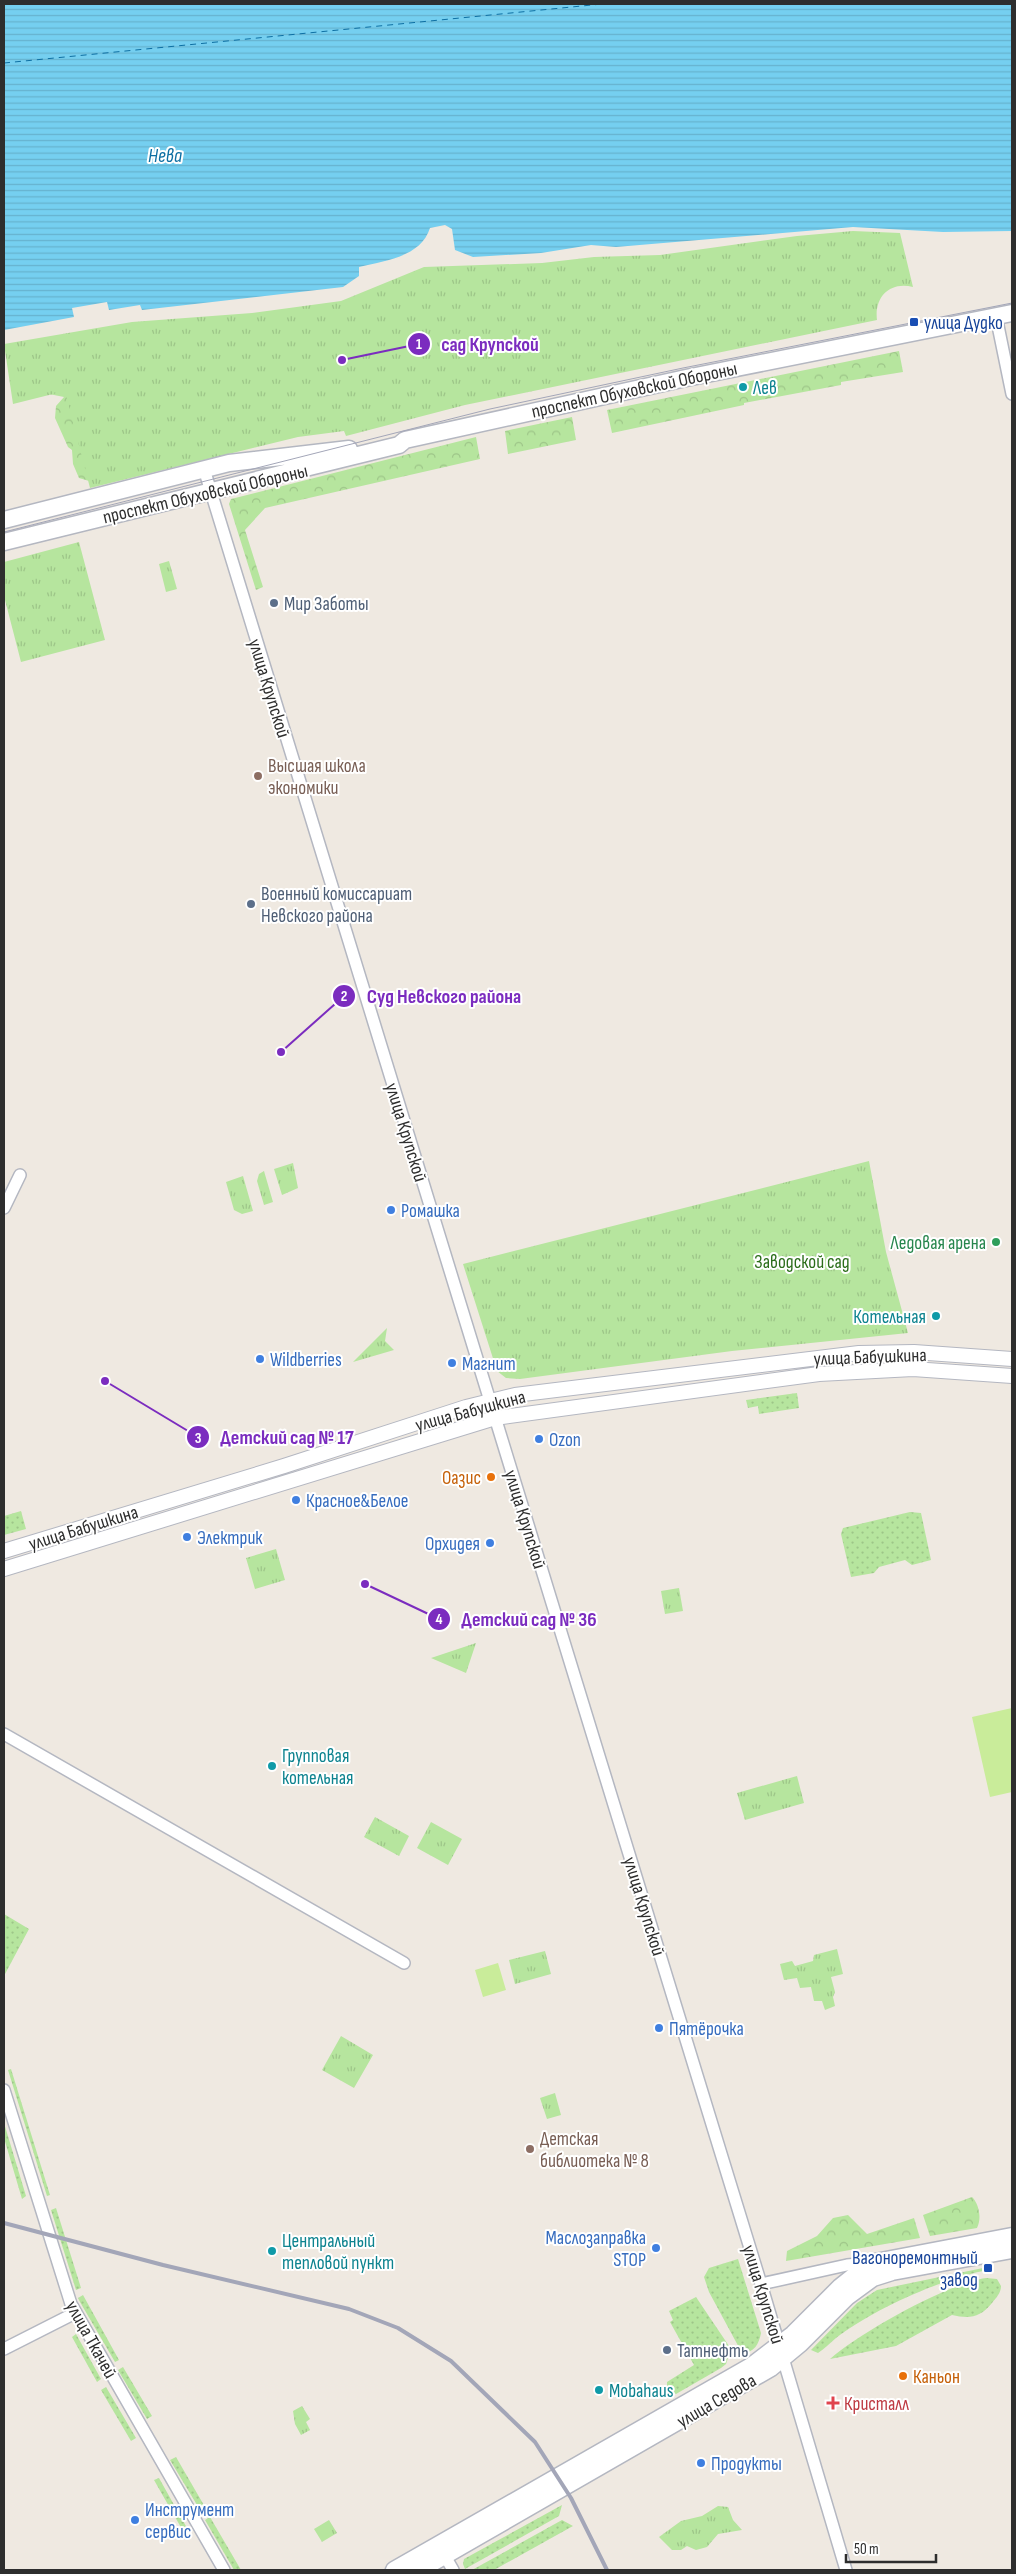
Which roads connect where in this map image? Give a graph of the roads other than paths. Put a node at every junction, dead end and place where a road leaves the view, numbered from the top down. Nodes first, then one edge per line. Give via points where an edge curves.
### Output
1 (1004, 315) edge
2 (1012, 394) edge
3 (405, 440) junction
4 (204, 469) junction
5 (210, 491) junction
6 (4, 520) edge
7 (4, 542) edge
8 (20, 1175) dead end
9 (4, 1208) edge
10 (1012, 1359) edge
11 (1012, 1376) edge
12 (490, 1400) junction
13 (495, 1418) junction
14 (4, 1551) edge
15 (4, 1569) edge
16 (4, 1734) edge
17 (404, 1962) dead end
18 (4, 2090) edge
19 (1012, 2236) edge
20 (1012, 2250) edge
21 (870, 2264) junction
22 (761, 2284) junction
23 (75, 2313) junction
24 (4, 2349) edge
25 (781, 2352) junction
26 (445, 2557) edge
27 (224, 2570) edge
28 (394, 2570) edge
29 (420, 2570) edge
30 (846, 2570) edge

1 - 2 street
1 - 3 main road, проспект Обуховской Обороны via 676,380
3 - 4 main road, проспект Обуховской Обороны via 397,438 343,450 247,460
3 - 5 main road, проспект Обуховской Обороны via 399,445
4 - 5 street, улица Крупской
4 - 6 main road, проспект Обуховской Обороны
5 - 7 main road, проспект Обуховской Обороны
5 - 12 street, улица Крупской
8 - 9 street
10 - 12 street, улица Бабушкина via 914,1352 859,1354
11 - 13 street, улица Бабушкина via 913,1369 827,1373
12 - 13 street, улица Крупской
12 - 14 street, улица Бабушкина
13 - 15 street, улица Бабушкина
13 - 22 street, улица Крупской
16 - 17 street
18 - 23 street, улица Ткачей
19 - 21 main road, улица Седова
20 - 25 main road, улица Седова via 873,2278
21 - 22 street, улица Седова via 847,2265
21 - 25 main road, улица Седова via 840,2287
22 - 25 street, улица Крупской
23 - 24 street
23 - 27 street, улица Ткачей
25 - 26 main road, улица Седова via 750,2366
25 - 30 street, улица Крупской
26 - 28 main road, улица Седова
26 - 29 main road, улица Седова

